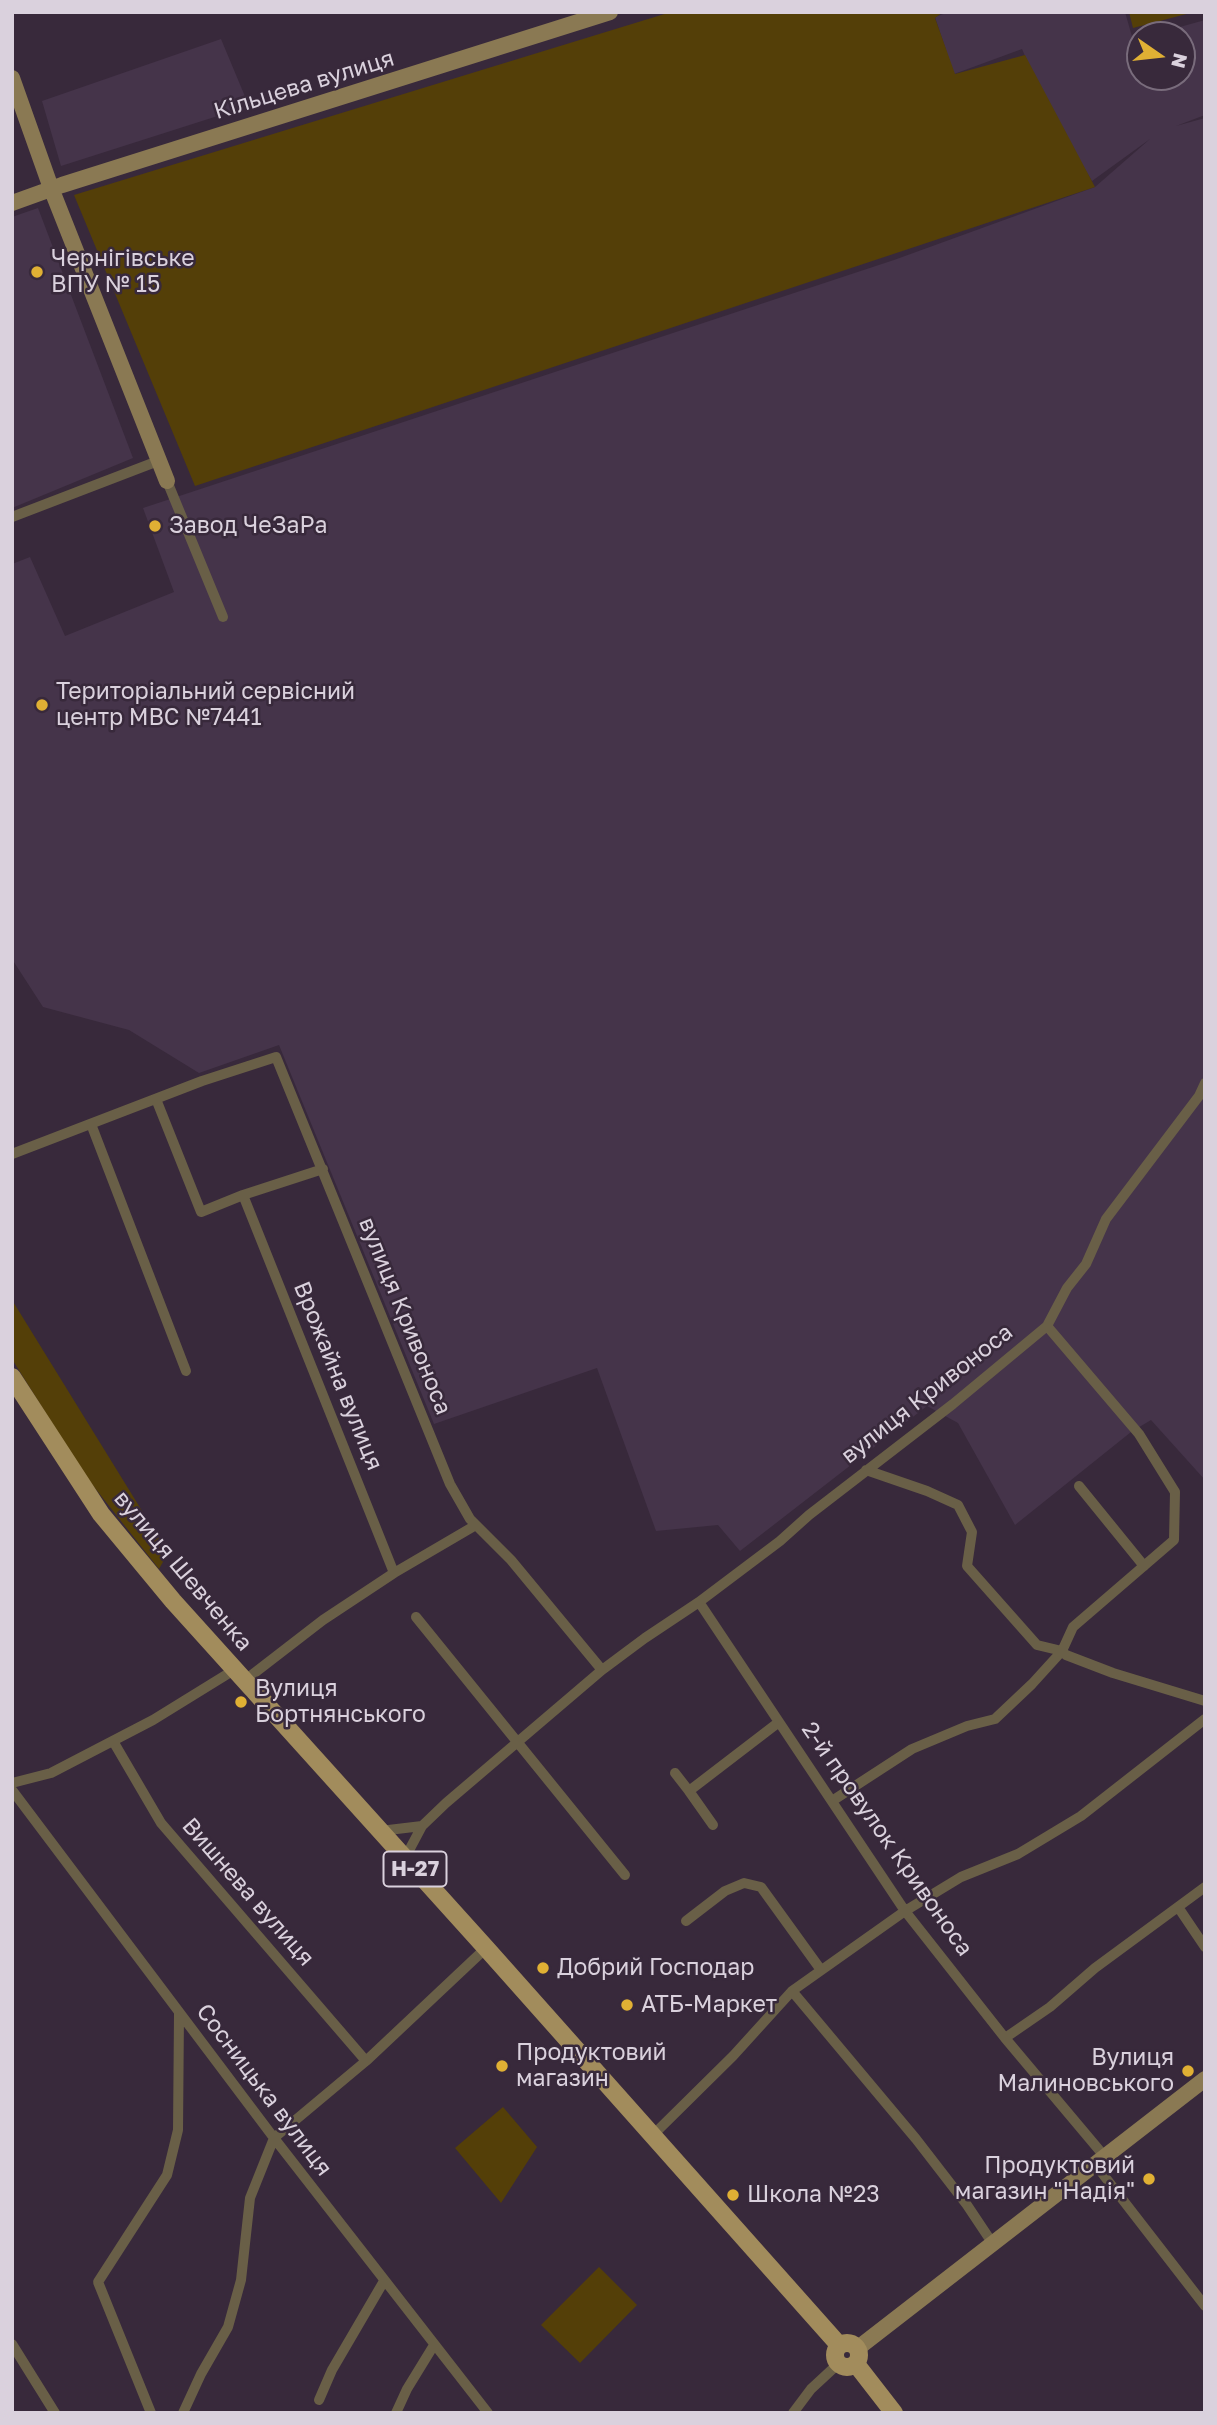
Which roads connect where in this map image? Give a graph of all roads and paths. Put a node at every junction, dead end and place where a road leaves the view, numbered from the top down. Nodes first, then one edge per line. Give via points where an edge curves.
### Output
1 (610, 12) edge
2 (12, 78) edge
3 (51, 188) junction
4 (12, 203) edge
5 (158, 461) junction
6 (167, 481) joint
7 (12, 517) edge
8 (223, 617) dead end
9 (1205, 1083) edge
10 (156, 1099) junction
11 (91, 1124) junction
12 (12, 1154) edge
13 (323, 1169) junction
14 (243, 1195) junction
15 (1047, 1326) junction
16 (186, 1371) dead end
17 (12, 1377) edge
18 (866, 1470) junction
19 (1079, 1486) dead end
20 (476, 1525) junction
21 (1144, 1566) junction
22 (394, 1573) junction
23 (699, 1602) junction
24 (416, 1617) dead end
25 (1062, 1651) junction
26 (602, 1670) junction
27 (239, 1676) junction
28 (1205, 1701) edge
29 (1205, 1719) edge
30 (779, 1722) junction
31 (113, 1741) junction
32 (518, 1743) junction
33 (675, 1773) dead end
34 (12, 1783) edge
35 (12, 1790) edge
36 (689, 1791) junction
37 (832, 1801) junction
38 (713, 1825) dead end
39 (422, 1826) junction
40 (380, 1831) junction
41 (405, 1858) junction
42 (625, 1875) dead end
43 (1205, 1887) edge
44 (1178, 1907) junction
45 (905, 1911) junction
46 (686, 1921) dead end
47 (1205, 1947) edge
48 (486, 1948) junction
49 (821, 1970) junction
50 (792, 1991) junction
51 (179, 2014) junction
52 (1005, 2038) junction
53 (366, 2060) junction
54 (1205, 2079) edge
55 (652, 2136) junction
56 (274, 2138) junction
57 (1100, 2160) junction
58 (993, 2244) junction
59 (384, 2281) junction
60 (1205, 2306) edge
61 (12, 2344) edge
62 (434, 2345) junction
63 (851, 2359) junction
64 (319, 2400) dead end
65 (55, 2413) edge
66 (151, 2413) edge
67 (183, 2413) edge
68 (396, 2413) edge
69 (488, 2413) edge
70 (793, 2413) edge
71 (894, 2413) edge

1 - 3 street, Кільцева вулиця
2 - 3 street
3 - 4 street, Кільцева вулиця
3 - 5 street
5 - 6 street
5 - 7 street
6 - 8 street
9 - 15 street, вулиця Кривоноса via 1105,1219 1086,1264
10 - 11 street
10 - 13 street, вулиця Кривоноса via 276,1057
10 - 14 street via 201,1212
11 - 12 street
11 - 16 street
13 - 14 street
13 - 20 street, вулиця Кривоноса via 450,1484
14 - 22 street, Врожайна вулиця
15 - 18 street, вулиця Кривоноса
15 - 21 street via 1139,1434 1175,1492 1174,1540
17 - 27 main road, вулиця Шевченка / Н-27 via 101,1514
18 - 23 street, вулиця Кривоноса
18 - 25 street via 958,1505 972,1532 967,1566 1037,1645
19 - 21 street
20 - 22 street
20 - 26 street, вулиця Кривоноса
21 - 25 street via 1073,1627
22 - 27 street
23 - 26 street, вулиця Кривоноса
23 - 30 street, 2-й провулок Кривоноса
24 - 32 street
25 - 28 street via 1112,1673
25 - 37 street via 995,1719 912,1749
26 - 32 street, вулиця Кривоноса
27 - 31 street
27 - 40 main road, вулиця Шевченка / Н-27
29 - 45 street via 1081,1816 1018,1854 961,1877
30 - 36 street
30 - 37 street, 2-й провулок Кривоноса
31 - 34 street via 51,1773
31 - 53 street, Вишнева вулиця via 161,1823
32 - 39 street, вулиця Кривоноса
32 - 42 street
33 - 36 street
35 - 51 street, Сосницька вулиця
36 - 38 street
37 - 45 street, 2-й провулок Кривоноса
39 - 40 street
39 - 41 street, вулиця Кривоноса
40 - 41 main road, вулиця Шевченка / Н-27
41 - 48 main road, вулиця Шевченка / Н-27
43 - 44 street
44 - 47 street
44 - 52 street
45 - 49 street
45 - 52 street, 2-й провулок Кривоноса
46 - 49 street via 744,1882 761,1887
48 - 53 street
48 - 55 main road, вулиця Шевченка / Н-27
49 - 50 street
50 - 55 street
50 - 58 street via 916,2139
51 - 56 street, Сосницька вулиця
51 - 66 street via 178,2130 167,2175 98,2282
52 - 57 street, 2-й провулок Кривоноса
53 - 56 street
54 - 57 street
55 - 63 main road, вулиця Шевченка / Н-27 via 839,2345 835,2354
56 - 59 street, Сосницька вулиця
56 - 67 street via 250,2198 241,2280 228,2327
57 - 58 street
57 - 60 street, 2-й провулок Кривоноса
58 - 63 street
59 - 62 street, Сосницька вулиця
59 - 64 street
61 - 65 street
62 - 68 street
62 - 69 street, Сосницька вулиця
63 - 70 street via 811,2389
63 - 71 main road

